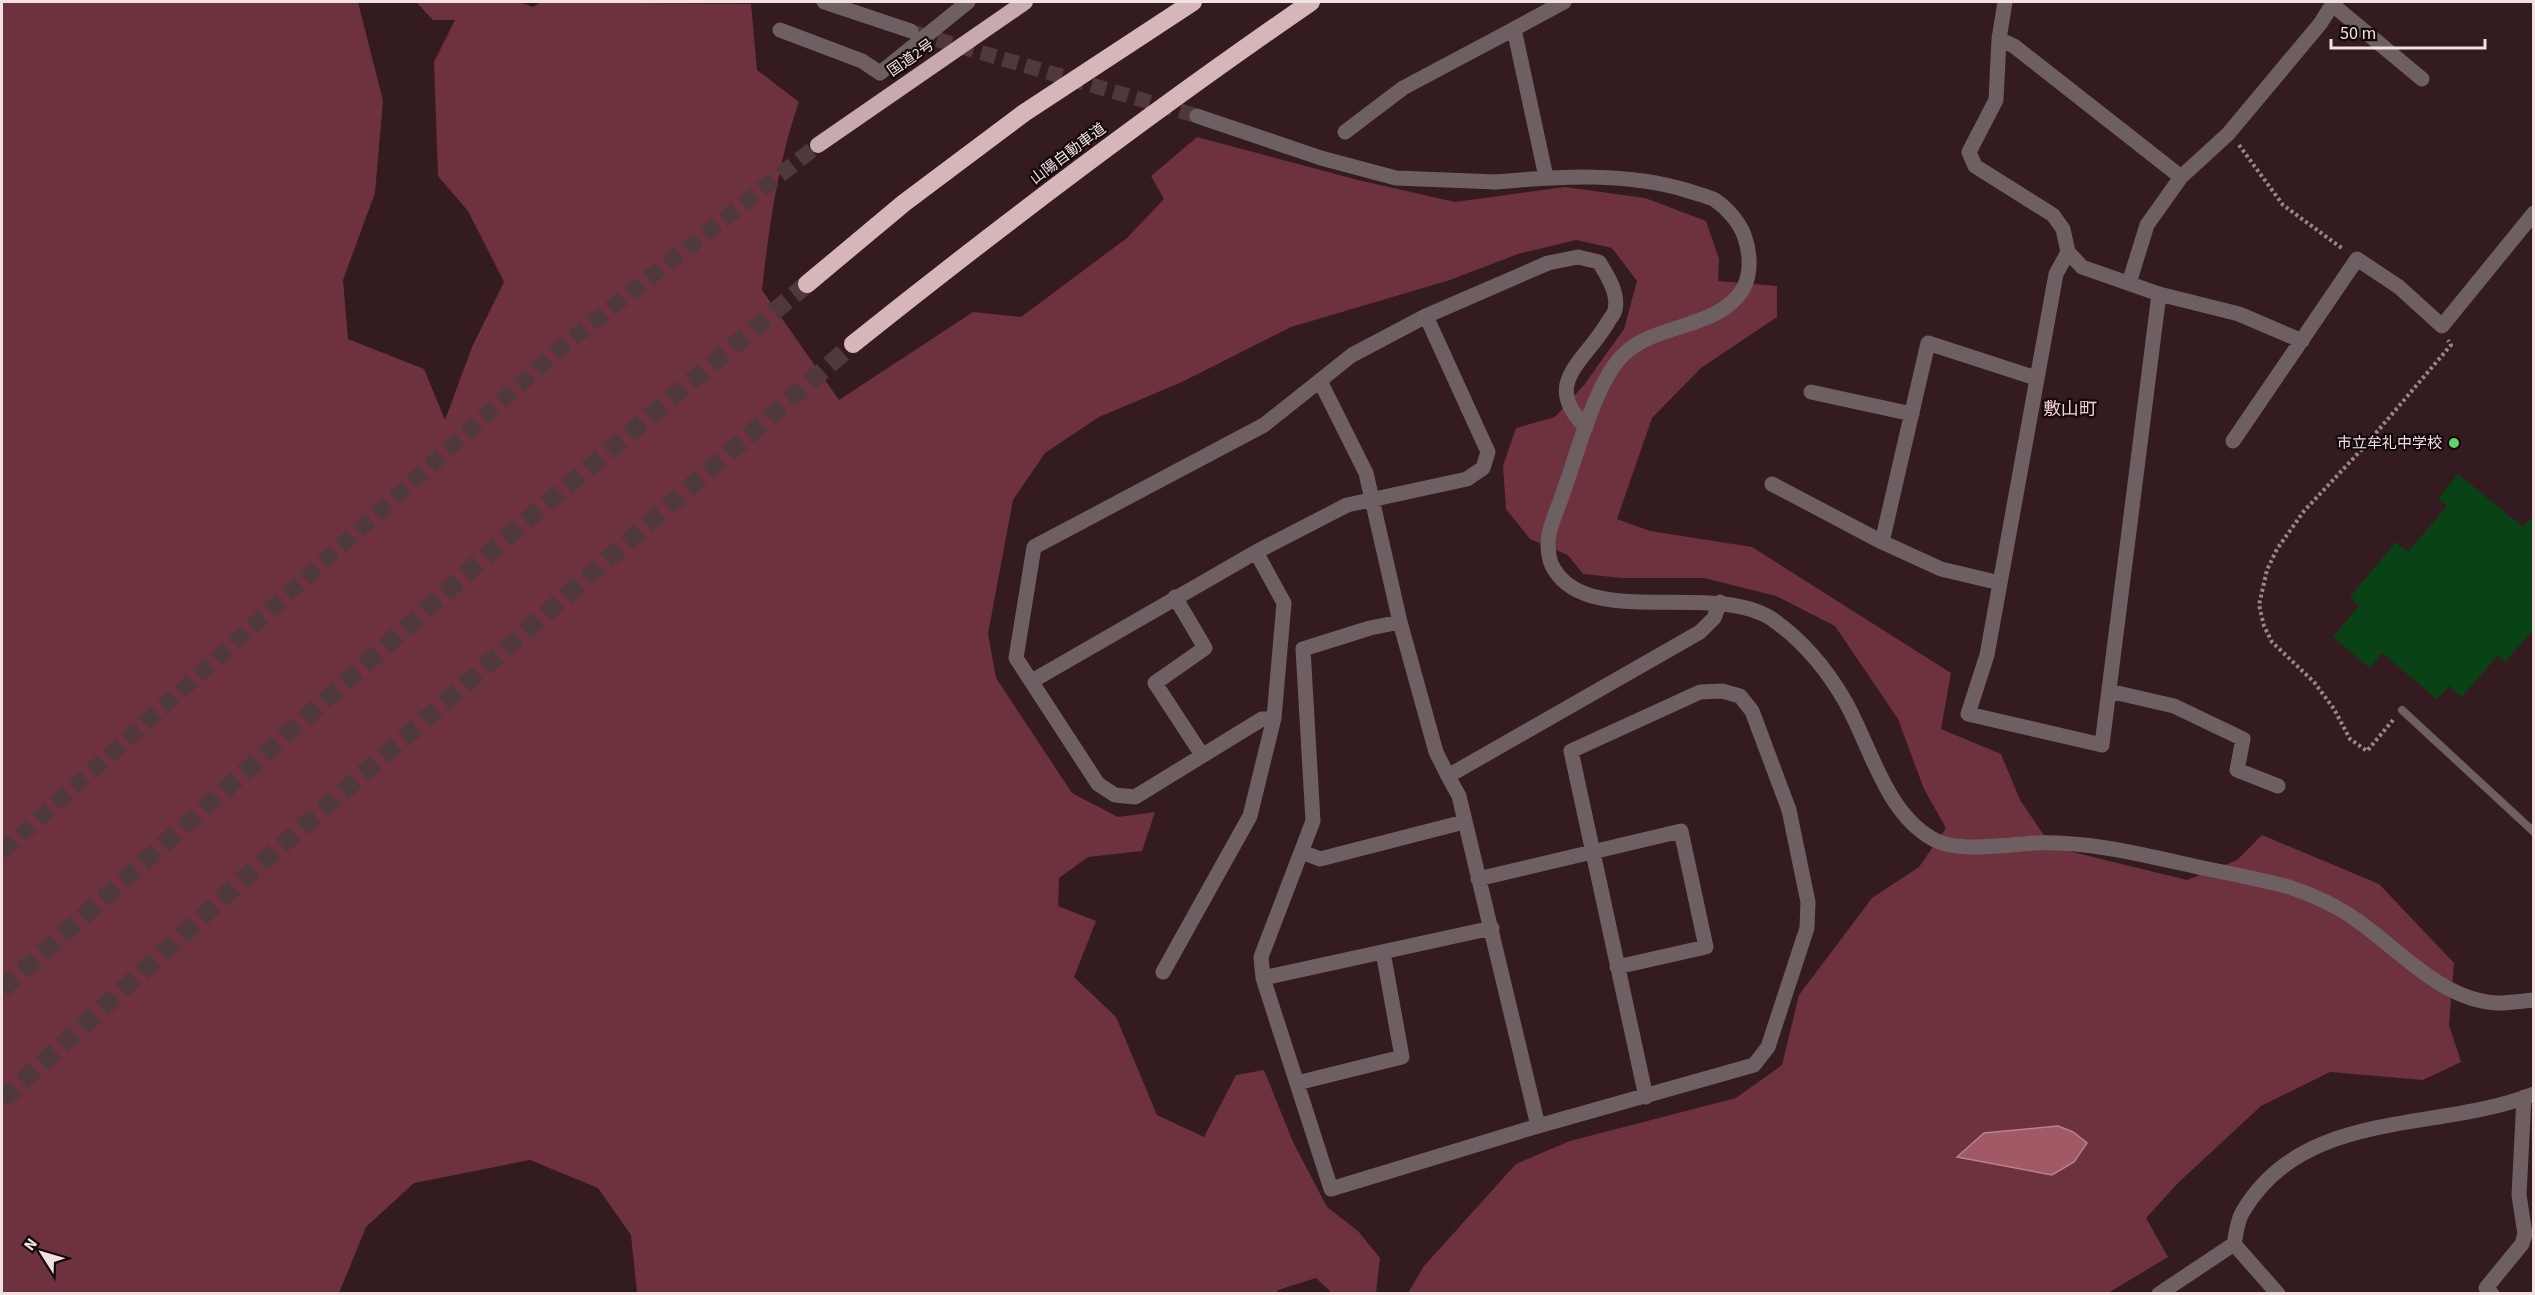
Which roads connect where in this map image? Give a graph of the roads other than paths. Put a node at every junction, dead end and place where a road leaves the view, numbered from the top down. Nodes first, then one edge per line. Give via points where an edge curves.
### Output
1 (824, 2) edge
2 (968, 2) edge
3 (1025, 2) edge
4 (1193, 2) edge
5 (1311, 2) edge
6 (1564, 2) edge
7 (2005, 2) edge
8 (2333, 3) edge
9 (1514, 29) junction
10 (780, 30) dead end
11 (911, 32) tunnel mouth
12 (1999, 39) junction
13 (2422, 79) dead end
14 (1197, 116) tunnel mouth
15 (1345, 132) dead end
16 (818, 145) tunnel mouth
17 (1546, 177) junction
18 (2181, 177) junction
19 (2534, 213) edge
20 (2068, 252) junction
21 (2129, 283) junction
22 (807, 284) tunnel mouth
23 (2159, 294) junction
24 (1426, 316) junction
25 (2302, 341) junction
26 (853, 344) tunnel mouth
27 (2036, 378) junction
28 (1320, 381) junction
29 (1811, 392) dead end
30 (1912, 414) junction
31 (1586, 427) junction
32 (2233, 441) dead end
33 (1772, 484) dead end
34 (1370, 501) junction
35 (1882, 542) junction
36 (1256, 552) junction
37 (2000, 583) junction
38 (1175, 597) junction
39 (1720, 602) junction
40 (1400, 622) junction
41 (1032, 681) junction
42 (2109, 691) junction
43 (2402, 710) road end
44 (1274, 718) junction
45 (1202, 755) junction
46 (1448, 776) junction
47 (2278, 786) dead end
48 (1464, 822) junction
49 (2534, 832) edge
50 (1592, 850) junction
51 (1302, 852) junction
52 (1478, 879) junction
53 (1492, 928) junction
54 (1383, 952) junction
55 (1617, 967) junction
56 (1163, 972) dead end
57 (1263, 978) junction
58 (2534, 1000) edge
59 (1297, 1083) junction
60 (1646, 1096) junction
61 (2529, 1096) edge
62 (1538, 1125) junction
63 (2234, 1244) junction
64 (2159, 1293) edge
65 (2278, 1293) edge
66 (2492, 1293) edge

1 - 11 street
2 - 10 street via 880,73 862,61
3 - 16 highway, 国道2号
4 - 22 highway via 1024,113 904,203
5 - 26 highway, 山陽自動車道 via 1165,103
6 - 9 street
7 - 12 street
8 - 13 street
8 - 18 street via 2228,134
9 - 15 street via 1403,88
9 - 17 street
12 - 18 street via 2014,46
12 - 20 street via 1996,100 1969,153 1975,166 2053,215 2063,229
14 - 17 street via 1321,158 1396,178 1496,182
17 - 31 street via 1616,179 1676,187 1715,200 1740,224 1750,251 1744,287 1725,308 1651,335 1624,354 1608,376
18 - 21 street via 2147,225
19 - 25 street via 2442,326 2399,287 2357,259
20 - 21 street via 2082,267
20 - 27 street via 2056,274
21 - 23 street
23 - 25 street via 2239,314
23 - 42 street
24 - 28 street via 1352,355
24 - 31 street via 1548,263 1578,257 1599,262 1612,284 1616,309 1602,333 1571,369 1565,395 1573,414
24 - 34 street via 1488,452 1486,460 1483,468 1467,479
25 - 32 street
27 - 30 street via 1928,343
27 - 37 street
28 - 34 street via 1365,474
28 - 41 street via 1264,425 1034,547 1016,658
29 - 30 street
30 - 35 street
31 - 39 street via 1548,536 1550,565 1563,582 1583,594 1617,601
33 - 35 street
34 - 36 street via 1347,505
34 - 40 street
35 - 37 street via 1941,569
36 - 38 street
36 - 44 street via 1284,603
37 - 42 street via 1987,655 1968,714 2102,745
38 - 41 street
38 - 45 street via 1205,648 1155,683
39 - 46 street via 1714,618 1700,632
39 - 58 street via 1753,609 1770,618 1824,668 1909,823 1938,843 1968,846 2067,842 2122,850 2284,886 2339,908 2459,993 2493,1003
40 - 46 street via 1436,752
40 - 51 street via 1303,649 1313,821
41 - 45 street via 1098,784 1115,795 1135,797
42 - 47 street via 2174,706 2243,739 2236,770
43 - 49 lane
44 - 45 street via 1262,719
44 - 56 street via 1250,816
46 - 48 street via 1459,796
48 - 51 street via 1320,859
48 - 52 street
50 - 52 street
50 - 55 street
50 - 55 street via 1681,831 1706,947
50 - 60 street via 1571,751 1700,692 1722,691 1740,696 1752,711 1789,810 1808,902 1807,928 1768,1047 1754,1065
51 - 57 street via 1261,957
52 - 53 street
53 - 54 street
53 - 62 street
54 - 57 street
54 - 59 street via 1402,1057
55 - 60 street
57 - 59 street
59 - 62 street via 1331,1189
60 - 62 street
61 - 63 street via 2379,1126 2301,1152 2282,1165 2254,1196 2241,1215
61 - 66 street via 2519,1195 2525,1234 2522,1244 2486,1288
63 - 64 street
63 - 65 street

